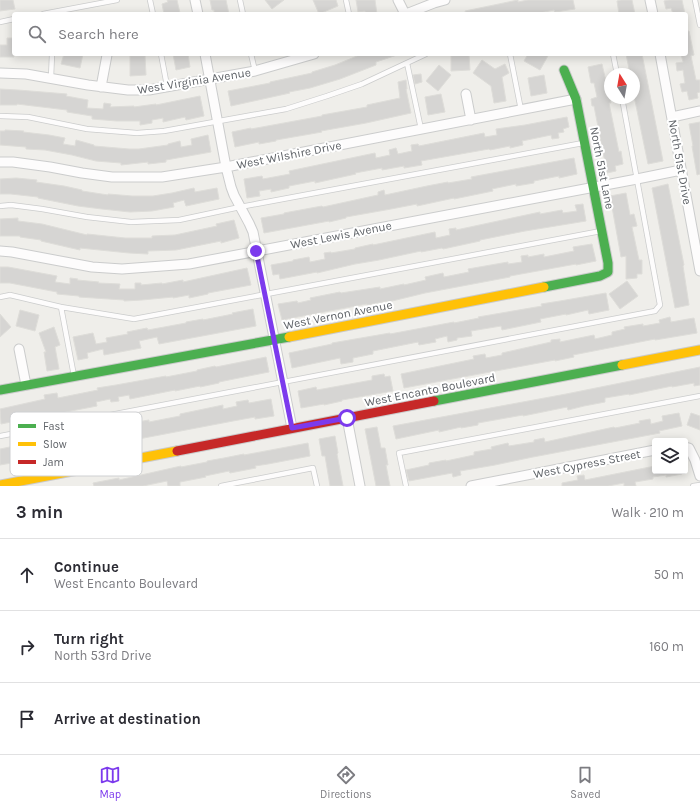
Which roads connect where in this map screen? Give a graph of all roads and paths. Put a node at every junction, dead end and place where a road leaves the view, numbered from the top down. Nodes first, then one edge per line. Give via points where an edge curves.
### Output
1 (117, 0) edge
2 (150, 0) edge
3 (195, 0) edge
4 (240, 0) edge
5 (346, 0) edge
6 (398, 0) edge
7 (445, 0) edge
8 (650, 0) edge
9 (695, 0) edge
10 (59, 12) edge
11 (153, 12) edge
12 (198, 12) edge
13 (243, 12) edge
14 (349, 12) edge
15 (404, 12) edge
16 (410, 12) edge
17 (653, 12) edge
18 (12, 19) edge
19 (0, 22) edge
20 (700, 25) edge
21 (52, 56) edge
22 (107, 56) edge
23 (161, 56) edge
24 (205, 56) edge
25 (251, 56) edge
26 (304, 56) edge
27 (422, 56) edge
28 (510, 56) edge
29 (613, 56) edge
30 (660, 56) edge
31 (407, 63) junction
32 (616, 68) edge
33 (564, 70) dead end
34 (255, 71) junction
35 (0, 73) edge
36 (51, 78) junction
37 (210, 79) junction
38 (166, 86) junction
39 (101, 87) junction
40 (466, 94) dead end
41 (576, 99) junction
42 (623, 104) edge
43 (521, 110) junction
44 (700, 111) edge
45 (0, 116) edge
46 (672, 117) junction
47 (471, 120) junction
48 (218, 121) junction
49 (421, 129) junction
50 (585, 143) junction
51 (0, 162) edge
52 (226, 167) junction
53 (681, 170) junction
54 (637, 179) junction
55 (594, 188) junction
56 (0, 206) edge
57 (240, 207) junction
58 (601, 231) junction
59 (0, 251) edge
60 (256, 251) junction
61 (700, 271) edge
62 (608, 272) joint
63 (265, 295) junction
64 (0, 297) edge
65 (61, 307) junction
66 (274, 340) junction
67 (19, 349) dead end
68 (700, 350) edge
69 (74, 376) junction
70 (283, 382) junction
71 (26, 385) junction
72 (0, 390) edge
73 (700, 396) edge
74 (126, 412) edge
75 (347, 418) junction
76 (292, 428) junction
77 (10, 434) edge
78 (0, 436) edge
79 (688, 449) edge
80 (652, 451) edge
81 (142, 457) edge
82 (46, 476) edge
83 (700, 476) edge
84 (0, 485) edge
85 (700, 485) edge
86 (221, 486) edge
87 (317, 486) edge
88 (360, 486) edge
89 (406, 486) edge
90 (471, 486) edge
91 (693, 486) edge

1 - 10 lane
2 - 11 lane
3 - 12 street
4 - 13 lane
5 - 14 lane
6 - 15 street
7 - 16 street
8 - 17 street
9 - 20 lane
18 - 19 lane
21 - 36 lane
22 - 39 street
23 - 38 lane
24 - 37 street
25 - 34 lane
26 - 34 street, West Virginia Avenue
27 - 31 lane
28 - 43 lane
29 - 32 lane
30 - 46 street, North 51st Drive
31 - 48 lane via 362,84 320,98 286,108
31 - 49 lane
33 - 41 street, North 51st Lane
34 - 37 street, West Virginia Avenue
35 - 36 street, West Virginia Avenue
36 - 39 street, West Virginia Avenue
37 - 38 street, West Virginia Avenue
37 - 48 street
38 - 39 street, West Virginia Avenue via 149,90
40 - 47 street
41 - 43 street, West Wilshire Drive
41 - 50 street, North 51st Lane
42 - 54 lane
43 - 47 street, West Wilshire Drive
44 - 46 street
45 - 48 lane via 28,117 87,129 137,133
46 - 53 street, North 51st Drive
47 - 49 street, West Wilshire Drive
48 - 52 street
49 - 52 street, West Wilshire Drive
50 - 55 street, North 51st Lane
50 - 57 lane
51 - 52 street, West Wilshire Drive via 50,166 112,177 162,177
52 - 57 street via 234,196
53 - 54 street, West Lewis Avenue
53 - 61 street, North 51st Drive
54 - 55 street, West Lewis Avenue
54 - 70 lane via 660,305 655,311
55 - 58 street, North 51st Lane
55 - 60 street, West Lewis Avenue
56 - 57 lane via 11,205 131,222 179,220
57 - 60 street via 253,232
58 - 62 street, North 51st Lane
58 - 63 lane
59 - 60 street, West Lewis Avenue via 92,267 122,269 189,264
60 - 63 street
62 - 66 street, West Vernon Avenue via 592,278
63 - 65 lane via 134,319
63 - 66 street
64 - 65 lane via 10,295
65 - 69 lane
66 - 69 street, West Vernon Avenue
66 - 70 street
67 - 71 street
68 - 75 street, West Encanto Boulevard
69 - 71 street, West Vernon Avenue
70 - 74 lane
70 - 76 street
71 - 72 street, West Vernon Avenue
73 - 89 lane via 399,453
75 - 76 street, West Encanto Boulevard
75 - 88 street
76 - 81 street, West Encanto Boulevard
77 - 78 lane
79 - 83 street
80 - 90 street, West Cypress Street
82 - 84 street, West Encanto Boulevard
85 - 91 lane
86 - 87 lane via 313,468

